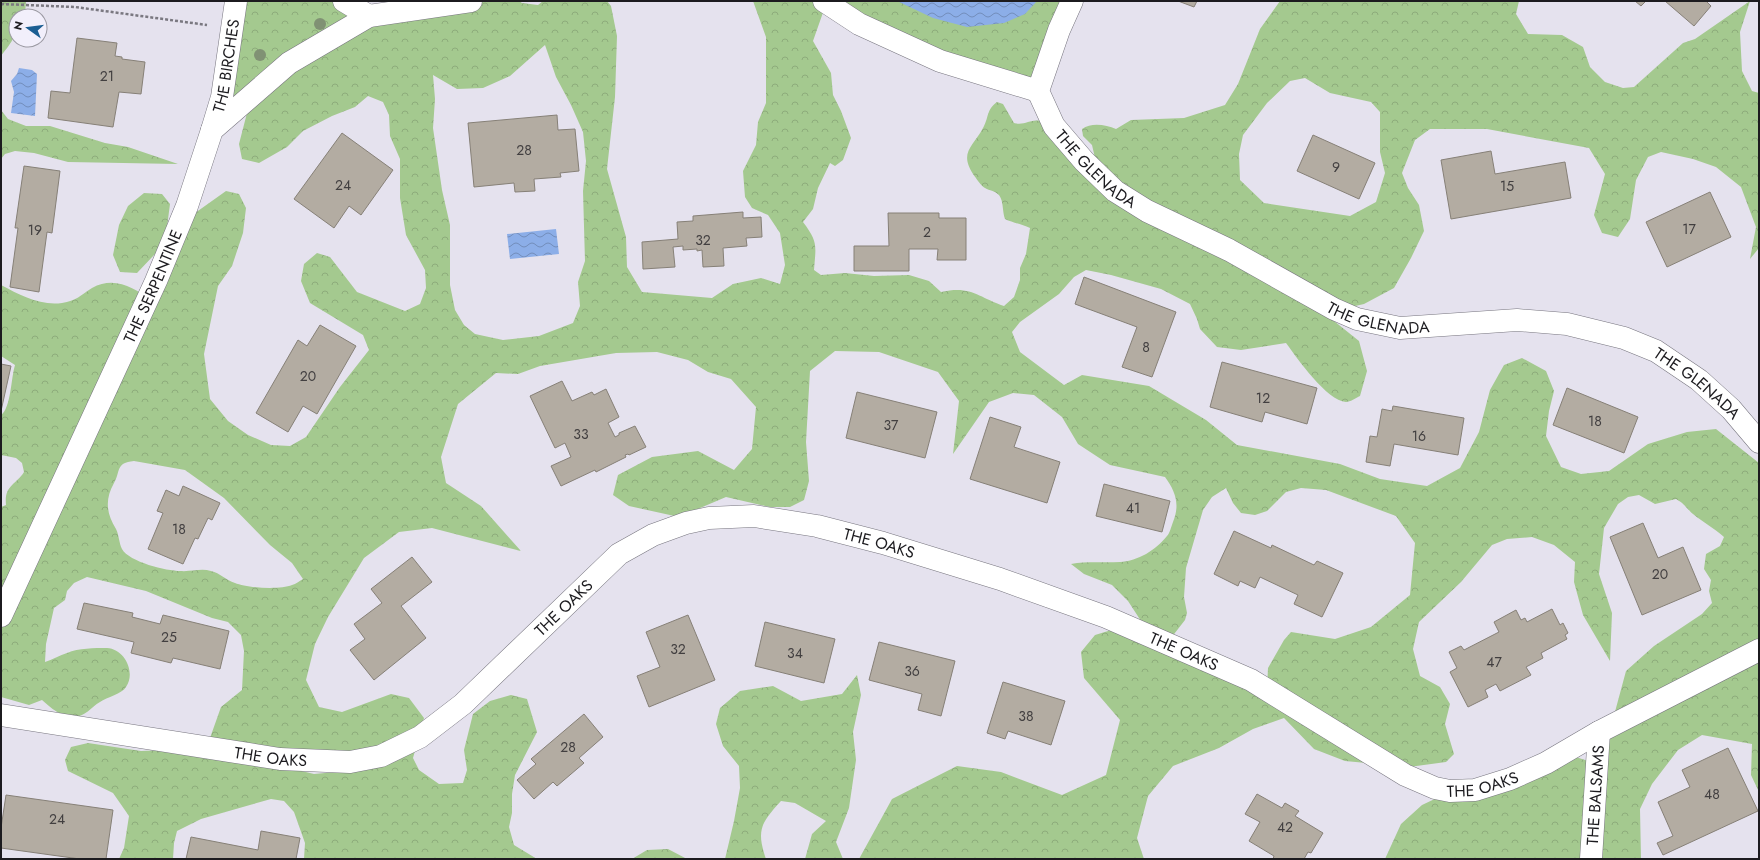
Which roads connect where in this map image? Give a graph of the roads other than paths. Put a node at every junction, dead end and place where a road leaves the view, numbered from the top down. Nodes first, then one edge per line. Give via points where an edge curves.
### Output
1 (236, 1) edge
2 (344, 1) edge
3 (471, 1) edge
4 (824, 1) edge
5 (1072, 1) edge
6 (369, 16) junction
7 (1038, 92) junction
8 (212, 130) junction
9 (1759, 442) edge
10 (1, 616) edge
11 (1759, 650) edge
12 (1, 715) edge
13 (1599, 732) junction
14 (1591, 859) edge

1 - 8 street, THE BIRCHES via 222,97
2 - 6 street
3 - 6 street
4 - 7 street via 859,24 940,61
5 - 7 street via 1059,30
6 - 8 street via 289,63
7 - 9 street, THE GLENADA via 1054,126 1084,161 1116,191 1147,211 1229,250 1334,309 1357,319 1400,328 1517,320 1567,324 1624,338 1656,351 1699,380 1731,409
8 - 10 street, THE SERPENTINE via 186,206 156,281
11 - 13 street, THE OAKS
12 - 13 street, THE OAKS via 280,759 350,762 382,756 420,737 463,704 619,554 653,535 686,523 710,518 754,516 817,526 883,543 1000,579 1106,617 1251,680 1405,775 1450,792 1497,784 1546,763
13 - 14 street, THE BALSAMS

